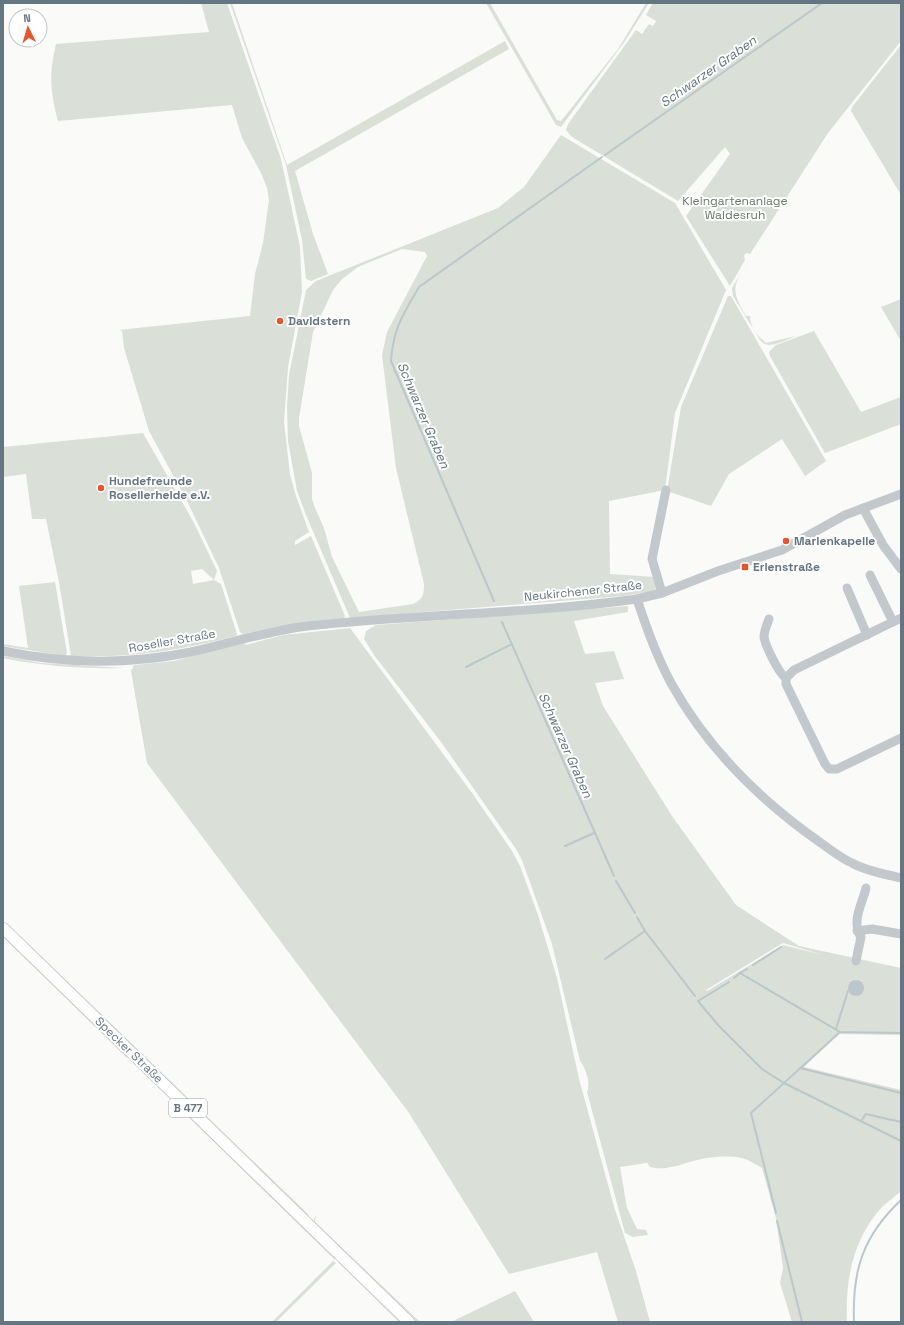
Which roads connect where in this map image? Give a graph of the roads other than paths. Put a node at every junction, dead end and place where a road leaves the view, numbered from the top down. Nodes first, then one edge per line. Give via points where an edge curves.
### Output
1 (666, 490) dead end
2 (901, 494) edge
3 (863, 508) junction
4 (901, 569) edge
5 (870, 575) dead end
6 (847, 588) dead end
7 (662, 593) junction
8 (637, 599) junction
9 (769, 619) dead end
10 (897, 620) edge
11 (295, 628) joint
12 (867, 635) junction
13 (3, 651) edge
14 (787, 676) junction
15 (901, 738) edge
16 (901, 878) edge
17 (866, 888) dead end
18 (3, 928) edge
19 (856, 930) junction
20 (901, 934) edge
21 (856, 961) dead end
22 (409, 1322) edge

1 - 7 street via 652,559
2 - 3 street, Neukirchener Straße
3 - 4 street via 883,546
3 - 7 street, Neukirchener Straße via 845,515 782,550
5 - 10 street
6 - 12 street
7 - 8 street, Neukirchener Straße
8 - 11 street, Neukirchener Straße
8 - 16 street via 670,682 690,714 727,761 782,814 842,857 864,868
9 - 14 street via 765,639 778,669
10 - 12 street
11 - 13 street, Roseller Straße via 188,652 138,660 77,661
12 - 14 street
14 - 15 street via 786,688 829,769 838,769
17 - 19 street via 855,922
18 - 22 main road, Specker Straße / B 477
19 - 20 street via 872,929
19 - 21 street via 861,937

